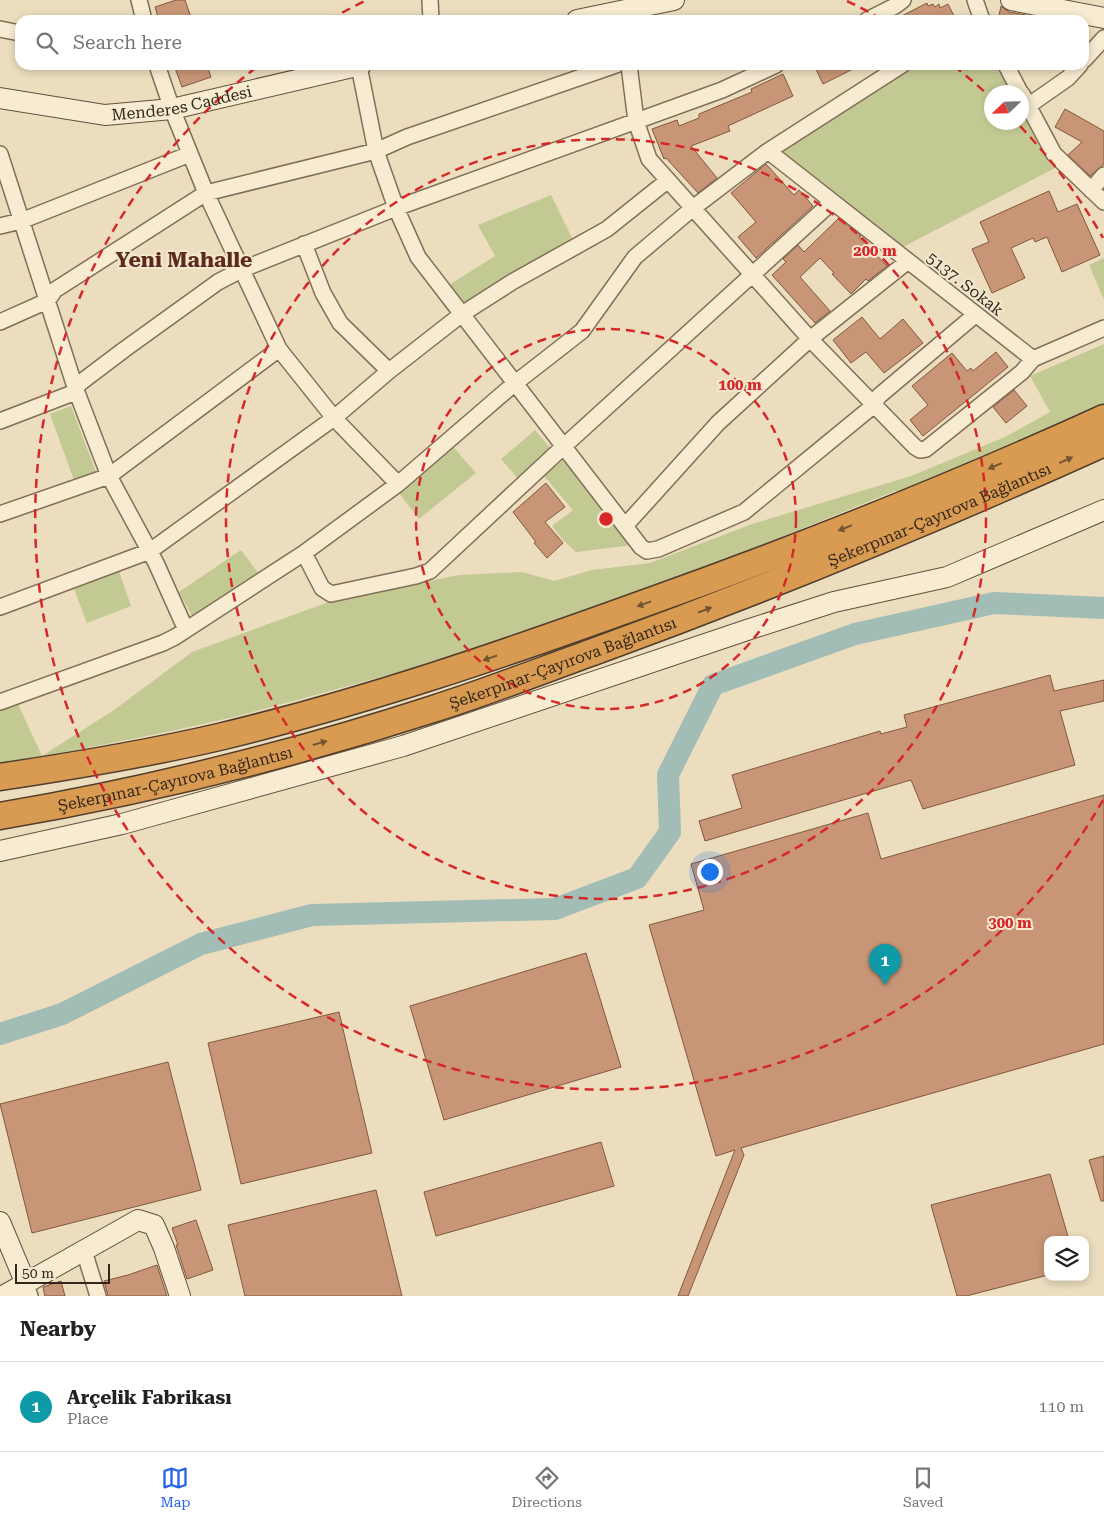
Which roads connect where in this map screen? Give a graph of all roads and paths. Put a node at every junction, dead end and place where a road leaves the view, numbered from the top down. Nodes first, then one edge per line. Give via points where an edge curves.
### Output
1 (138, 0) edge
2 (430, 0) edge
3 (674, 0) edge
4 (903, 0) edge
5 (975, 0) edge
6 (1012, 0) edge
7 (616, 11) edge
8 (142, 15) edge
9 (431, 15) edge
10 (599, 15) edge
11 (877, 15) edge
12 (978, 15) edge
13 (1089, 15) edge
14 (1089, 15) edge
15 (1104, 18) edge
16 (0, 29) edge
17 (15, 32) edge
18 (1104, 38) edge
19 (1089, 54) edge
20 (159, 70) edge
21 (339, 70) edge
22 (361, 70) edge
23 (601, 70) edge
24 (630, 70) edge
25 (765, 70) edge
26 (894, 70) edge
27 (1009, 70) edge
28 (1075, 70) edge
29 (1016, 85) edge
30 (1029, 95) edge
31 (0, 98) edge
32 (172, 109) junction
33 (1029, 109) edge
34 (636, 121) junction
35 (376, 151) junction
36 (768, 151) junction
37 (0, 154) edge
38 (190, 154) junction
39 (1104, 175) edge
40 (667, 181) junction
41 (1091, 190) junction
42 (206, 193) junction
43 (832, 202) junction
44 (1104, 202) edge
45 (396, 208) junction
46 (693, 208) junction
47 (22, 220) junction
48 (0, 226) edge
49 (304, 244) junction
50 (908, 262) junction
51 (243, 269) junction
52 (753, 275) junction
53 (47, 300) junction
54 (462, 314) junction
55 (975, 315) junction
56 (0, 322) edge
57 (1104, 328) edge
58 (810, 339) junction
59 (279, 349) junction
60 (1033, 359) junction
61 (389, 371) junction
62 (514, 384) junction
63 (78, 392) junction
64 (872, 399) junction
65 (334, 418) junction
66 (1104, 418) edge
67 (0, 421) edge
68 (1104, 443) edge
69 (563, 447) junction
70 (109, 476) junction
71 (398, 484) junction
72 (1104, 510) edge
73 (0, 514) edge
74 (625, 526) junction
75 (150, 551) junction
76 (304, 553) junction
77 (0, 607) edge
78 (186, 630) junction
79 (0, 702) edge
80 (0, 778) edge
81 (0, 816) edge
82 (0, 850) edge
83 (0, 1222) edge
84 (84, 1251) junction
85 (28, 1290) edge
86 (3, 1296) edge
87 (98, 1296) edge
88 (180, 1296) edge

1 - 8 street
2 - 9 street
3 - 7 street
4 - 11 street
5 - 12 street
6 - 14 street
7 - 10 street
13 - 15 street
16 - 17 street
18 - 19 street
20 - 32 street
21 - 32 street, Menderes Caddesi
22 - 35 street
23 - 35 street via 407,137
24 - 34 street
25 - 34 street via 722,90
26 - 36 street
27 - 29 street
28 - 30 street via 1068,78
31 - 32 street, Menderes Caddesi via 105,114
32 - 38 street
33 - 41 street via 1054,154
34 - 40 street via 649,158
34 - 45 street
35 - 42 street
35 - 45 street
36 - 43 street, 5137. Sokak
36 - 46 street
37 - 47 street
38 - 42 street
38 - 47 street
39 - 41 street
40 - 46 street
40 - 54 street via 607,229
41 - 44 street
42 - 51 street
42 - 53 street
43 - 50 street, 5137. Sokak
43 - 52 street
45 - 49 street
45 - 54 street via 418,257
46 - 52 street
46 - 62 street via 635,257 582,331
47 - 48 street
47 - 53 street
49 - 51 street
49 - 61 street via 323,293 340,323
50 - 55 street, 5137. Sokak
50 - 58 street
51 - 59 street
51 - 63 street via 218,282
52 - 58 street
52 - 69 street
53 - 56 street
53 - 63 street
54 - 61 street
54 - 62 street
55 - 60 street, 5137. Sokak
55 - 64 street
57 - 60 street
58 - 64 street
58 - 74 street via 718,422
59 - 65 street
59 - 70 street
60 - 64 street via 1022,372 926,449 915,447
61 - 65 street
62 - 69 street
62 - 71 street
63 - 67 street
63 - 70 street
64 - 74 street via 744,512 653,551 641,547
65 - 71 street
65 - 75 street
66 -> 80 highway, Şekerpınar-Çayırova Bağlantısı via 933,493 731,572 419,682 218,737
81 -> 68 highway, Şekerpınar-Çayırova Bağlantısı via 182,779 289,752 436,708 658,628 898,534
69 - 74 street
69 - 76 street via 430,571 331,594 322,588
70 - 73 street
70 - 75 street
71 - 76 street
72 - 82 street via 946,577 834,602 404,746 122,824
75 - 77 street
75 - 78 street
76 - 78 street
78 - 79 street via 163,643
83 - 85 street
84 - 85 street
84 - 87 street
84 - 88 street via 138,1220 154,1225
85 - 86 street

